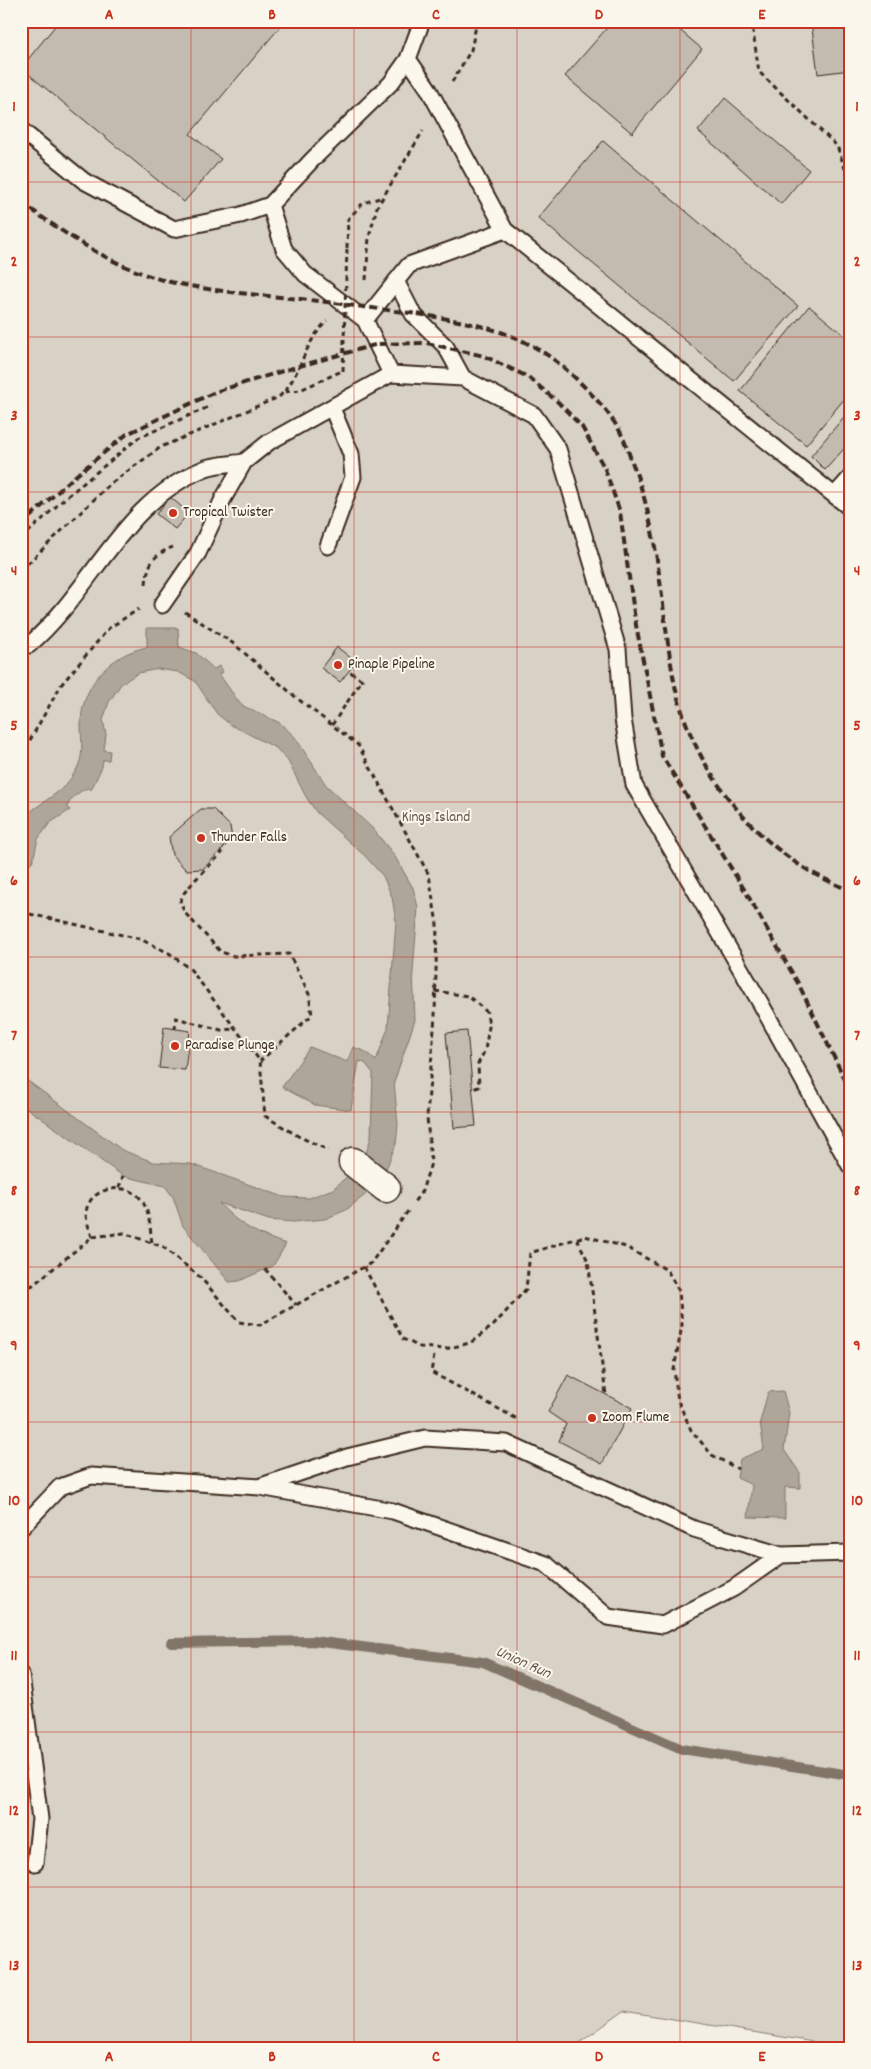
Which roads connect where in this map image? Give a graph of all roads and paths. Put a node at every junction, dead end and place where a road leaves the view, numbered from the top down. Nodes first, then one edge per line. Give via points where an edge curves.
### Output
1 (422, 21) edge
2 (478, 21) edge
3 (749, 21) edge
4 (408, 59) junction
5 (437, 108) junction
6 (21, 130) edge
7 (850, 183) edge
8 (383, 196) junction
9 (270, 205) junction
10 (505, 230) junction
11 (396, 281) junction
12 (364, 288) dead end
13 (331, 318) dead end
14 (366, 320) junction
15 (391, 374) junction
16 (463, 378) junction
17 (284, 392) junction
18 (211, 406) dead end
19 (332, 408) junction
20 (244, 462) junction
21 (850, 478) edge
22 (835, 495) junction
23 (850, 508) edge
24 (21, 539) edge
25 (328, 546) dead end
26 (21, 570) edge
27 (162, 605) junction
28 (29, 646) dead end
29 (349, 671) dead end
30 (332, 725) junction
31 (21, 756) edge
32 (220, 851) dead end
33 (21, 912) edge
34 (435, 991) junction
35 (174, 1029) dead end
36 (234, 1029) junction
37 (260, 1061) junction
38 (472, 1089) dead end
39 (353, 1162) joint
40 (850, 1166) edge
41 (123, 1176) dead end
42 (119, 1188) junction
43 (386, 1188) dead end
44 (92, 1237) junction
45 (577, 1239) junction
46 (152, 1243) junction
47 (364, 1267) junction
48 (265, 1269) dead end
49 (21, 1290) edge
50 (296, 1305) junction
51 (434, 1356) dead end
52 (606, 1395) dead end
53 (522, 1422) dead end
54 (738, 1469) dead end
55 (260, 1487) junction
56 (21, 1528) edge
57 (781, 1554) junction
58 (850, 1554) edge
59 (21, 1675) edge
60 (35, 1863) dead end

1 - 4 lane
2 - 5 path via 471,50
3 - 7 path via 759,72 837,146
4 - 5 lane
4 - 9 lane via 392,83
5 - 8 path
5 - 10 lane
6 - 9 lane via 84,182 174,229 241,215
8 - 12 path via 369,238
8 - 17 path, bridge via 363,202 348,219 343,371 300,390
9 - 14 lane via 284,249 305,274
10 - 11 lane via 409,265
10 - 22 lane
11 - 14 lane
11 - 16 lane via 413,314 446,347
13 - 17 path via 306,346
14 - 15 lane
15 - 16 lane
15 - 19 lane
16 - 40 lane via 534,415 558,449 618,649 623,718 634,785 756,995
17 - 26 path via 271,402 161,447 110,484
18 - 24 path via 138,438
19 - 20 lane via 269,442
19 - 25 lane via 351,454 353,477
20 - 27 lane via 198,553
20 - 28 lane via 208,467 182,479 147,504 117,537 74,596
21 - 22 lane
22 - 23 lane
27 - 30 path via 176,605 234,644
27 - 31 path via 145,605 109,628 61,685
29 - 30 path via 362,680
30 - 34 path via 358,745 429,875 437,924
32 - 37 path via 222,853 184,893 180,902 185,913 221,952 234,956 289,954 309,994 312,1015
33 - 36 path via 140,939 169,953 191,970
34 - 38 path via 468,996 487,1012 489,1027 485,1050 478,1064 478,1087
34 - 47 path via 427,1117 432,1163 422,1191 372,1263
35 - 36 path via 176,1018 221,1030
36 - 37 path
37 - 39 path via 266,1116 298,1136
39 - 43 street
41 - 42 path
42 - 44 path via 93,1196 86,1214
42 - 46 path via 140,1197 148,1212
44 - 46 path via 124,1234
44 - 49 path via 33,1285
45 - 47 path via 530,1253 526,1288 494,1325 470,1343 446,1349 420,1347 403,1339
45 - 52 path via 588,1261
45 - 54 path via 585,1236 626,1247 667,1270 679,1291 682,1325 674,1370 678,1401 691,1430 712,1454
46 - 50 path via 163,1247 201,1278 239,1322 260,1325
47 - 50 path
48 - 50 path
51 - 53 path via 431,1372
55 - 56 lane via 91,1476 60,1487
55 - 57 lane via 348,1458 425,1438 506,1443 694,1529
55 - 57 lane via 393,1511 546,1564 608,1617 663,1625 734,1588
57 - 58 lane
59 - 60 lane via 40,1818

